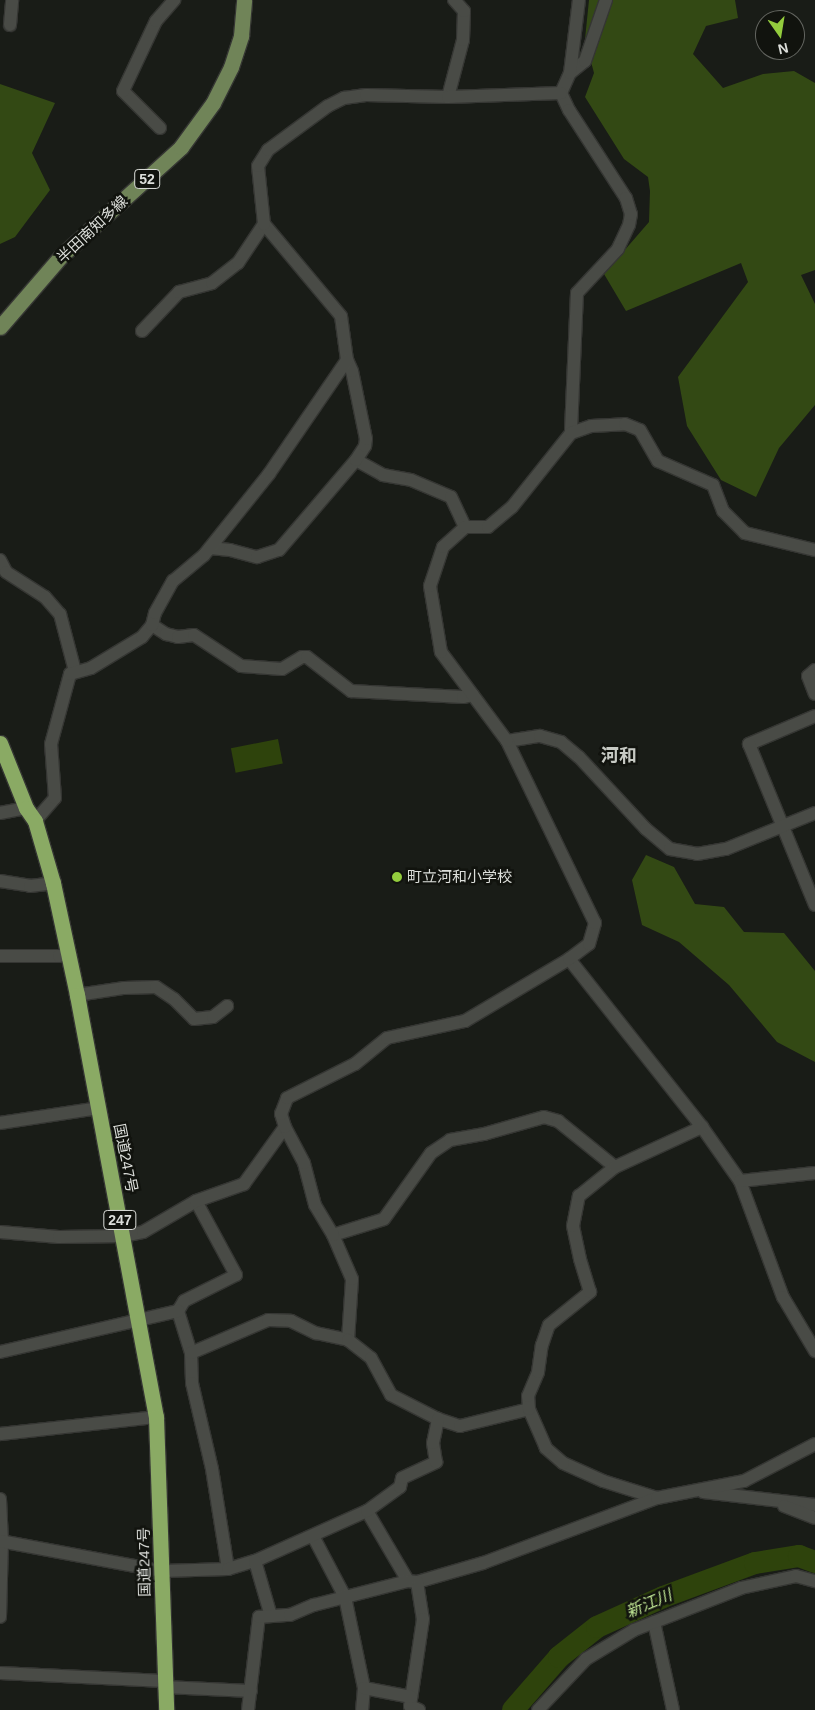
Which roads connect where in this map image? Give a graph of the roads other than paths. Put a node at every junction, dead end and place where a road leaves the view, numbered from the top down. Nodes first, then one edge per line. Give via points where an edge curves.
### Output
1 (12, 0) edge
2 (174, 0) edge
3 (244, 0) edge
4 (454, 0) edge
5 (579, 0) edge
6 (606, 0) edge
7 (10, 25) dead end
8 (570, 73) junction
9 (561, 93) junction
10 (448, 97) junction
11 (160, 128) dead end
12 (264, 224) junction
13 (0, 327) edge
14 (142, 331) dead end
15 (347, 360) junction
16 (571, 433) junction
17 (356, 460) junction
18 (465, 527) junction
19 (210, 548) junction
20 (815, 550) edge
21 (0, 560) edge
22 (152, 625) junction
23 (815, 670) edge
24 (75, 672) junction
25 (815, 694) edge
26 (473, 695) junction
27 (815, 716) edge
28 (507, 740) junction
29 (0, 743) edge
30 (26, 808) junction
31 (0, 813) edge
32 (815, 813) edge
33 (35, 821) junction
34 (782, 827) junction
35 (0, 881) edge
36 (53, 883) junction
37 (815, 905) edge
38 (68, 954) junction
39 (0, 956) edge
40 (569, 959) junction
41 (77, 995) junction
42 (227, 1006) dead end
43 (99, 1108) junction
44 (0, 1123) edge
45 (286, 1127) junction
46 (702, 1127) junction
47 (615, 1167) junction
48 (815, 1173) edge
49 (740, 1181) junction
50 (196, 1201) junction
51 (0, 1232) edge
52 (333, 1235) junction
53 (123, 1236) junction
54 (178, 1311) junction
55 (139, 1321) junction
56 (348, 1340) junction
57 (815, 1351) edge
58 (0, 1352) edge
59 (191, 1353) junction
60 (529, 1410) junction
61 (156, 1417) junction
62 (438, 1419) junction
63 (0, 1434) edge
64 (815, 1444) edge
65 (690, 1491) junction
66 (657, 1498) junction
67 (0, 1500) edge
68 (773, 1501) junction
69 (815, 1505) edge
70 (367, 1511) junction
71 (815, 1518) edge
72 (313, 1536) junction
73 (1, 1541) edge
74 (255, 1561) junction
75 (228, 1569) junction
76 (162, 1571) junction
77 (413, 1581) junction
78 (815, 1581) edge
79 (345, 1597) junction
80 (271, 1616) junction
81 (0, 1617) edge
82 (654, 1622) junction
83 (0, 1673) edge
84 (164, 1684) junction
85 (364, 1688) junction
86 (252, 1691) junction
87 (411, 1697) junction
88 (166, 1710) edge
89 (248, 1710) edge
90 (362, 1710) edge
91 (419, 1710) edge
92 (538, 1710) edge
93 (673, 1710) edge

1 - 7 street
2 - 11 street via 156,21 123,91
3 - 13 main road, 半田南知多線 / 52 via 241,36 231,67 212,103 181,147 61,256
4 - 10 street via 464,11 464,40
5 - 8 street
6 - 8 street via 585,61
8 - 9 street
9 - 10 street
9 - 16 street via 626,198 631,214 618,249 577,293
10 - 12 street via 366,95 344,98 328,106 268,150 258,166
12 - 14 street via 238,263 212,283 178,292
12 - 15 street via 341,316
15 - 17 street via 366,433 365,446
15 - 19 street via 269,474
16 - 18 street via 512,507 488,527
16 - 20 street via 591,426 625,424 640,430 658,461 713,485 723,511 746,533
17 - 18 street via 383,475 411,480 451,497
17 - 19 street via 279,550 257,557
18 - 26 street via 443,547 430,586 441,652
19 - 22 street via 173,581
21 - 24 street via 6,572 45,597 60,614
22 - 24 street via 142,637 91,668
22 - 26 street via 178,637 194,635 241,666 282,669 307,657 351,692
23 - 25 street via 808,676
24 - 33 street via 70,674 62,698 51,744 54,798
26 - 28 street
27 - 34 street via 749,744
28 - 34 street via 540,736 561,742 670,849 697,854 726,849
28 - 40 street via 595,923 589,944
29 - 30 highway, 国道247号 / 247
30 - 31 street
30 - 33 highway, 国道247号 / 247
32 - 34 street
33 - 36 highway, 国道247号 / 247
34 - 37 street
35 - 36 street via 30,886
36 - 38 highway, 国道247号 / 247
38 - 39 street
38 - 41 highway, 国道247号 / 247
40 - 45 street via 466,1021 387,1038 355,1064 287,1098 281,1114
40 - 46 street
41 - 42 street via 156,987 194,1019 213,1017
41 - 43 highway, 国道247号 / 247
43 - 44 street
43 - 53 highway, 国道247号 / 247
45 - 50 street via 244,1184
45 - 52 street via 304,1163 315,1205
46 - 47 street
46 - 49 street
47 - 52 street via 558,1121 544,1117 450,1140 431,1153 384,1219
47 - 60 street via 579,1196 573,1226 590,1292 549,1325 538,1372 528,1396
48 - 49 street
49 - 57 street via 783,1297
50 - 53 street via 143,1232
50 - 54 street via 236,1275 184,1302
51 - 53 street via 59,1237
52 - 56 street via 352,1279
53 - 55 highway, 国道247号 / 247
54 - 55 street
54 - 59 street
55 - 58 street
55 - 61 highway, 国道247号 / 247
56 - 59 street via 316,1333 291,1321 268,1320
56 - 62 street via 371,1358 390,1395
59 - 75 street via 192,1383 212,1469
60 - 62 street via 460,1426
60 - 66 street via 546,1448 563,1463 603,1481
61 - 63 street
61 - 76 highway, 国道247号 / 247
62 - 70 street via 433,1444 436,1462 402,1478 400,1487
64 - 65 street via 744,1481
65 - 66 street
65 - 68 street
66 - 77 street via 483,1563
67 - 73 street
68 - 69 street
68 - 71 street
70 - 72 street
70 - 77 street
72 - 74 street
72 - 79 street
73 - 76 street
73 - 81 street
74 - 75 street
74 - 80 street
75 - 76 street
76 - 84 highway, 国道247号 / 247
77 - 79 street
77 - 87 street via 423,1619
78 - 82 street via 796,1576 741,1588
79 - 80 street via 290,1615
79 - 85 street
80 - 86 street via 259,1617
82 - 92 street via 634,1630 586,1659
82 - 93 street
83 - 84 street
84 - 86 street
84 - 88 highway, 国道247号 / 247
85 - 87 street
85 - 90 street
86 - 89 street
87 - 91 street via 410,1706

